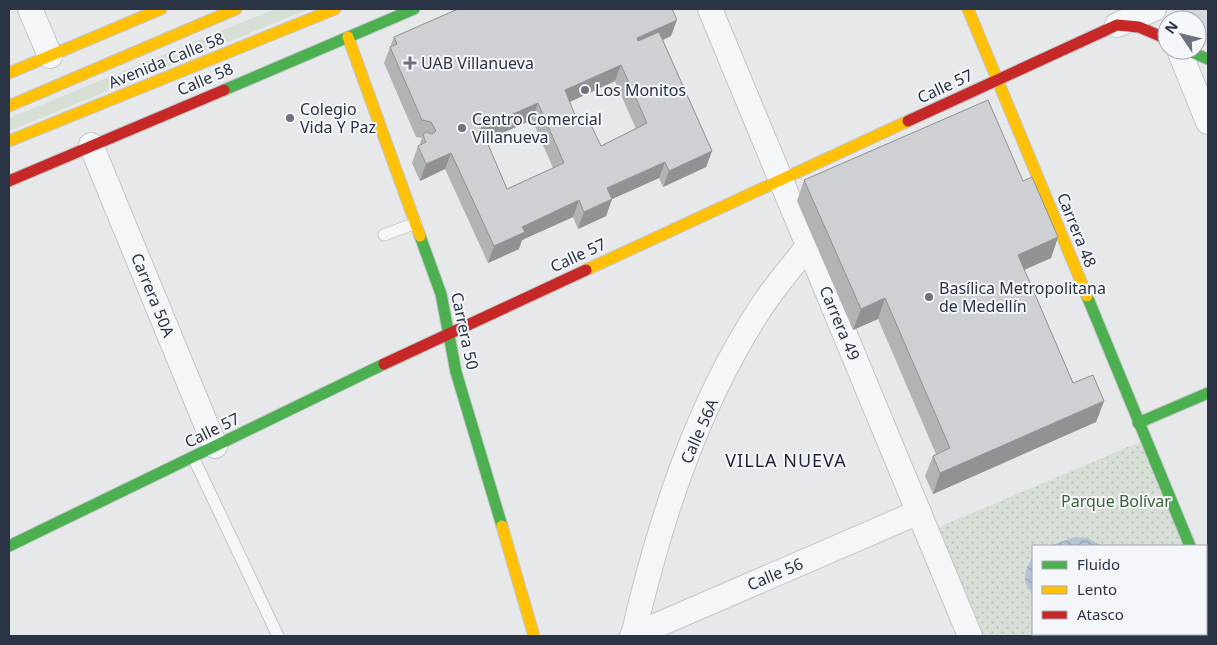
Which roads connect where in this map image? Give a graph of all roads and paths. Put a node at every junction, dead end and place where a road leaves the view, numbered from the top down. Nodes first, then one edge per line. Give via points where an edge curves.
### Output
1 (30, 9) edge
2 (161, 9) edge
3 (236, 9) edge
4 (335, 9) edge
5 (414, 9) edge
6 (710, 9) edge
7 (968, 9) edge
8 (1154, 9) edge
9 (1117, 25) junction
10 (1157, 35) edge
11 (348, 36) junction
12 (50, 56) junction
13 (1182, 60) edge
14 (9, 73) edge
15 (997, 79) junction
16 (9, 106) edge
17 (1208, 122) edge
18 (9, 141) edge
19 (91, 145) junction
20 (781, 180) junction
21 (9, 181) edge
22 (416, 223) junction
23 (384, 235) dead end
24 (808, 246) junction
25 (449, 333) junction
26 (1208, 393) edge
27 (1138, 423) junction
28 (215, 446) junction
29 (193, 457) junction
30 (919, 512) junction
31 (1190, 545) edge
32 (9, 546) edge
33 (278, 636) edge
34 (534, 636) edge
35 (632, 636) edge
36 (970, 636) edge

1 - 12 street
2 - 12 street
3 - 16 street, Avenida Calle 58
4 - 18 street, Avenida Calle 58
5 - 11 street, Calle 58
6 - 20 street, Carrera 49
7 - 15 street, Carrera 48
8 - 9 street
9 - 10 street via 1139,27
9 - 15 street, Calle 57
11 - 19 street, Calle 58
11 - 22 street, Carrera 50
12 - 14 street
13 - 17 street
15 - 20 street, Calle 57
15 - 27 street, Carrera 48
19 - 21 street, Calle 58
19 - 28 street, Carrera 50A
20 - 24 street, Carrera 49
20 - 25 street, Calle 57
22 - 23 lane
22 - 25 street, Carrera 50 via 442,294
24 - 30 street, Carrera 49
24 - 35 street, Calle 56A via 760,309 695,434 651,559
25 - 28 street, Calle 57
25 - 34 street, Carrera 50 via 456,372
26 - 27 street
27 - 31 street, Carrera 48
28 - 29 street, Calle 57
29 - 32 street, Calle 57
29 - 33 lane
30 - 35 street, Calle 56
30 - 36 street, Carrera 49

